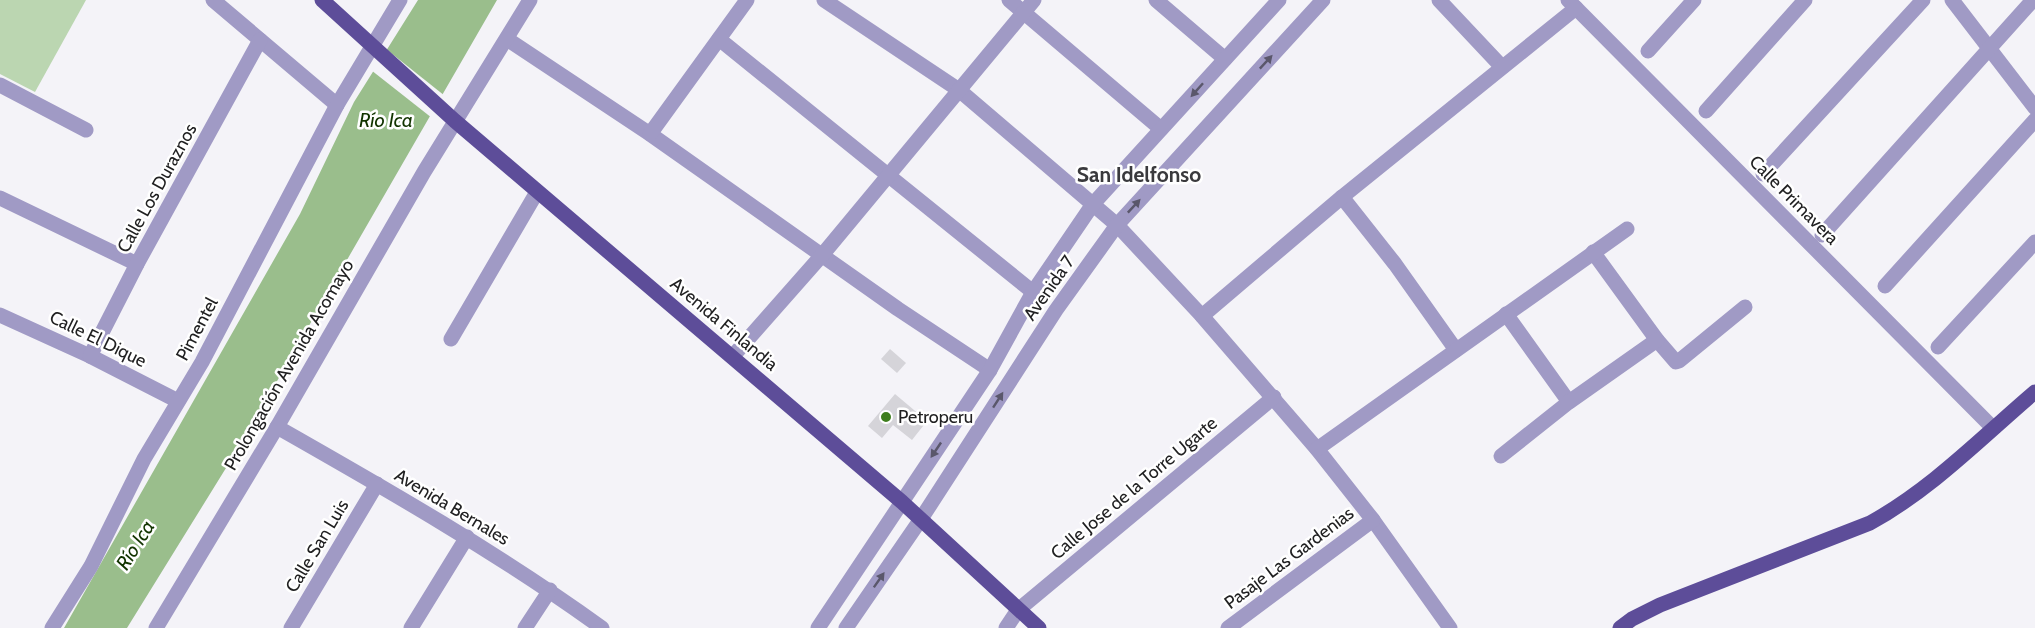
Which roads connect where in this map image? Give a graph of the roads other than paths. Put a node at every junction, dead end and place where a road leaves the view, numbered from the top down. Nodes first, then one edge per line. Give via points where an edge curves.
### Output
1 (213, 0) edge
2 (322, 0) edge
3 (400, 0) edge
4 (530, 0) edge
5 (747, 0) edge
6 (824, 0) edge
7 (1009, 0) edge
8 (1034, 0) edge
9 (1155, 0) edge
10 (1279, 0) edge
11 (1323, 0) edge
12 (1439, 0) edge
13 (1694, 0) edge
14 (1805, 0) edge
15 (1923, 0) edge
16 (1952, 0) edge
17 (2033, 0) edge
18 (1572, 4) edge
19 (1023, 12) junction
20 (507, 39) junction
21 (719, 39) junction
22 (260, 40) junction
23 (1989, 49) junction
24 (376, 50) junction
25 (1648, 51) dead end
26 (1225, 59) junction
27 (1502, 67) junction
28 (0, 85) edge
29 (959, 90) junction
30 (337, 105) junction
31 (2035, 108) edge
32 (1706, 111) dead end
33 (2035, 120) edge
34 (455, 121) junction
35 (86, 129) dead end
36 (1161, 129) junction
37 (650, 134) junction
38 (1763, 174) dead end
39 (888, 175) junction
40 (537, 192) junction
41 (1342, 197) junction
42 (0, 198) edge
43 (1093, 204) junction
44 (1117, 225) junction
45 (1627, 229) dead end
46 (1822, 235) dead end
47 (2035, 242) edge
48 (1593, 252) junction
49 (822, 255) junction
50 (137, 264) junction
51 (1885, 286) dead end
52 (1033, 292) junction
53 (1745, 307) dead end
54 (0, 315) edge
55 (1506, 315) junction
56 (1202, 316) junction
57 (451, 339) dead end
58 (1657, 340) junction
59 (1938, 347) dead end
60 (1456, 350) junction
61 (90, 356) junction
62 (733, 356) junction
63 (990, 370) junction
64 (2035, 392) edge
65 (1274, 397) junction
66 (178, 400) junction
67 (1569, 402) junction
68 (277, 427) junction
69 (1993, 428) junction
70 (1317, 449) junction
71 (1501, 456) dead end
72 (377, 484) junction
73 (902, 502) junction
74 (921, 519) junction
75 (1373, 520) junction
76 (467, 537) junction
77 (550, 590) junction
78 (1018, 610) junction
79 (52, 628) edge
80 (156, 628) edge
81 (291, 628) edge
82 (411, 628) edge
83 (525, 628) edge
84 (602, 628) edge
85 (818, 628) edge
86 (846, 628) edge
87 (1006, 628) edge
88 (1039, 628) edge
89 (1228, 628) edge
90 (1450, 628) edge
91 (1620, 628) edge

1 - 22 street
2 - 24 main road, Avenida Finlandia
3 - 24 street, Pimentel
4 - 20 street, Prolongación Avenida Acomayo
5 - 21 street
6 - 29 street
7 - 19 street
8 - 19 street
9 - 26 street
10 - 26 street, Avenida 7
44 -> 11 street, Avenida 7
12 - 27 street
13 - 25 street
14 - 32 street
15 - 38 street
16 - 23 street
17 - 23 street
18 - 27 street
18 - 69 street, Calle Primavera
19 - 29 street
19 - 36 street
20 - 34 street, Prolongación Avenida Acomayo
20 - 37 street
21 - 37 street
21 - 39 street
22 - 30 street
22 - 50 street, Calle Los Duraznos
23 - 31 street
23 - 46 street
24 - 30 street, Pimentel
24 - 34 main road, Avenida Finlandia
26 -> 36 street, Avenida 7
27 - 41 street
28 - 35 street
29 - 39 street
29 - 43 street
30 - 66 street, Pimentel via 202,362
33 - 51 street
34 - 40 main road, Avenida Finlandia
34 - 68 street, Prolongación Avenida Acomayo
36 - 43 street, Avenida 7
37 - 49 street
39 - 49 street
39 - 52 street
40 - 57 street
40 - 62 main road, Avenida Finlandia
41 - 56 street
41 - 60 street
42 - 50 street
43 - 44 street
43 - 52 street, Avenida 7
44 - 56 street
74 -> 44 street, Avenida 7 via 1056,310
45 - 48 street
47 - 59 street
48 - 55 street
48 - 58 street
49 - 62 street
49 - 63 street
50 - 61 street, Calle Los Duraznos
52 - 63 street, Avenida 7
53 - 58 street via 1679,362
54 - 61 street, Calle El Dique
55 - 60 street
55 - 67 street
56 - 65 street
58 - 67 street
60 - 70 street
61 - 66 street, Calle El Dique
62 - 73 main road, Avenida Finlandia
63 -> 73 street, Avenida 7
64 - 69 main road
65 - 70 street
65 - 78 street, Calle Jose de la Torre Ugarte
66 - 79 street, Pimentel via 91,566
67 - 71 street
68 - 72 street, Avenida Bernales
68 - 80 street, Prolongación Avenida Acomayo
69 - 91 main road via 1921,491 1870,523 1660,605
70 - 75 street
72 - 76 street, Avenida Bernales
72 - 81 street, Calle San Luis
73 - 74 main road, Avenida Finlandia
73 - 85 street, Avenida 7
74 - 78 main road, Avenida Finlandia
86 -> 74 street, Avenida 7
75 - 89 street, Pasaje Las Gardenias
75 - 90 street
76 - 77 street, Avenida Bernales
76 - 82 street
77 - 83 street
77 - 84 street, Avenida Bernales
78 - 87 street, Calle Jose de la Torre Ugarte
78 - 88 main road, Avenida Finlandia

